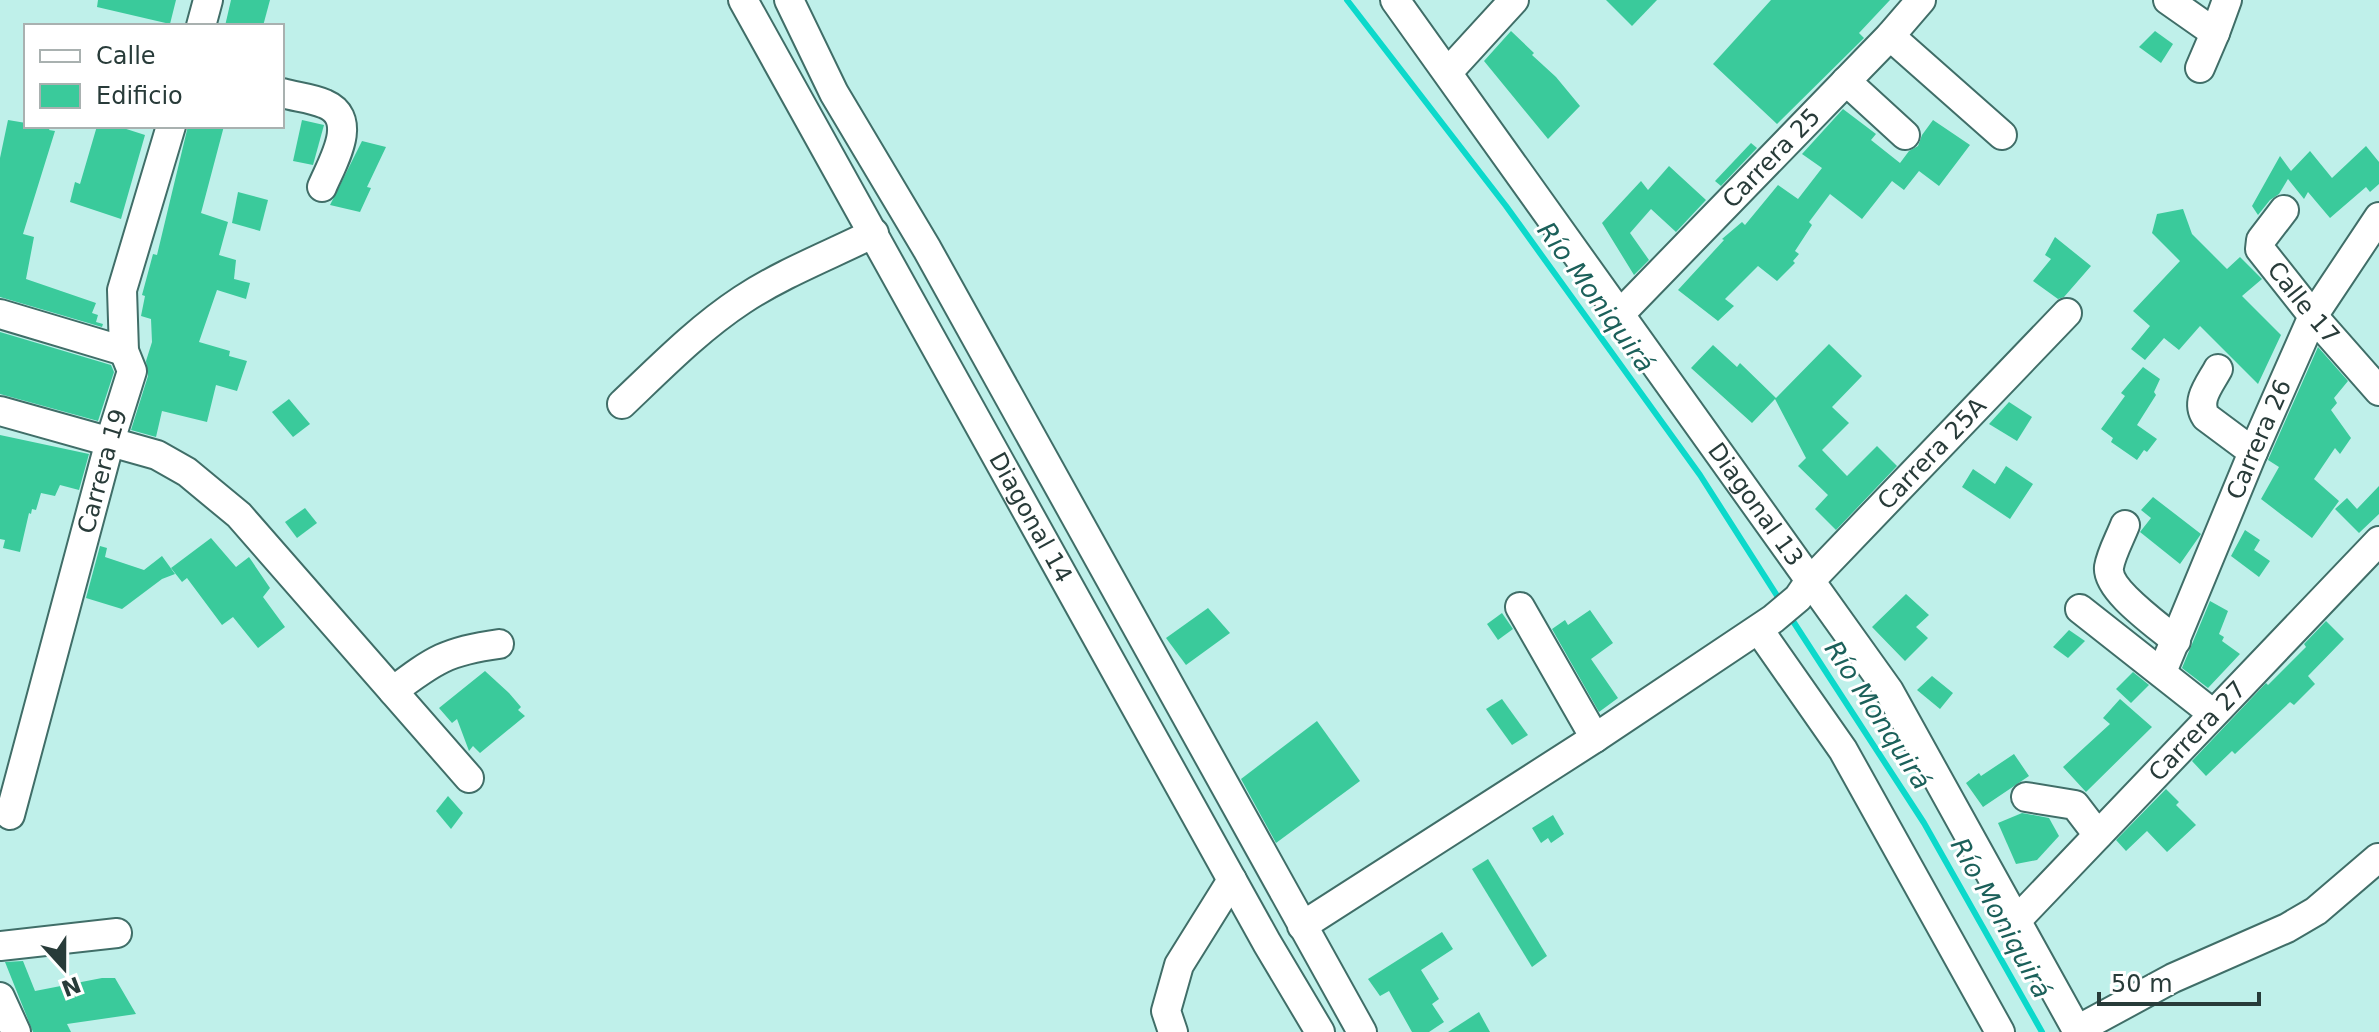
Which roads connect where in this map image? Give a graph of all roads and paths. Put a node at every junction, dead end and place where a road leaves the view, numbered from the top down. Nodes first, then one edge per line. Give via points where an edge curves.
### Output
1 (208, 0) edge
2 (743, 0) edge
3 (789, 0) edge
4 (1395, 0) edge
5 (1514, 0) edge
6 (1921, 0) edge
7 (2168, 0) edge
8 (2227, 0) edge
9 (202, 24) edge
10 (2215, 33) junction
11 (1890, 36) junction
12 (2200, 68) dead end
13 (1448, 72) junction
14 (1846, 81) junction
15 (284, 94) edge
16 (170, 128) edge
17 (1905, 135) dead end
18 (2002, 135) dead end
19 (322, 187) dead end
20 (2284, 210) dead end
21 (2379, 217) edge
22 (874, 233) junction
23 (1621, 313) junction
24 (2067, 313) dead end
25 (0, 314) edge
26 (2313, 316) junction
27 (124, 351) junction
28 (2218, 369) dead end
29 (2379, 391) edge
30 (622, 404) dead end
31 (0, 411) edge
32 (110, 441) junction
33 (2253, 452) junction
34 (2125, 525) dead end
35 (2379, 541) edge
36 (1803, 590) junction
37 (1520, 607) dead end
38 (2080, 609) dead end
39 (1766, 625) junction
40 (2176, 641) junction
41 (499, 644) dead end
42 (2162, 672) junction
43 (393, 691) junction
44 (2212, 713) junction
45 (1595, 738) junction
46 (469, 778) dead end
47 (2026, 797) dead end
48 (10, 815) dead end
49 (2098, 835) junction
50 (2378, 858) edge
51 (1232, 880) junction
52 (2015, 922) junction
53 (1302, 926) junction
54 (117, 933) dead end
55 (0, 946) edge
56 (0, 997) edge
57 (2078, 1031) edge
58 (16, 1032) edge
59 (1173, 1032) edge
60 (1320, 1032) edge
61 (1362, 1032) edge
62 (2000, 1032) edge

1 - 9 street
2 - 22 street, Diagonal 14
3 - 53 street, Diagonal 14 via 834,93 927,249
4 - 13 street, Diagonal 13
5 - 13 street
6 - 11 street, Carrera 25
7 - 10 street
8 - 10 street
10 - 12 street
11 - 14 street, Carrera 25
11 - 18 street
13 - 23 street, Diagonal 13
14 - 17 street
14 - 23 street, Carrera 25
15 - 19 street via 339,112 342,136
16 - 27 street, Carrera 19 via 122,290
20 - 26 street, Calle 17 via 2260,249
21 - 26 street, Carrera 26
22 - 30 street via 742,300 701,329
22 - 51 street, Diagonal 14
23 - 36 street, Diagonal 13
24 - 36 street, Carrera 25A
25 - 27 street
26 - 29 street, Calle 17
26 - 33 street, Carrera 26
27 - 32 street, Carrera 19 via 132,371
28 - 33 street via 2201,410
31 - 32 street
32 - 43 street via 177,466 239,515
32 - 48 street, Carrera 19
33 - 40 street, Carrera 26
34 - 40 street via 2109,568 2111,579
35 - 44 street, Carrera 27
36 - 39 street, Carrera 25A
36 - 52 street, Diagonal 13 via 1889,691
37 - 45 street
38 - 42 street
39 - 45 street, Carrera 25A
39 - 62 street via 1843,750
40 - 42 street, Carrera 26
41 - 43 street via 447,654
42 - 44 street
43 - 46 street
44 - 49 street, Carrera 27
45 - 53 street, Carrera 25A
47 - 49 street via 2075,805
49 - 52 street, Carrera 27
50 - 57 street via 2316,911 2287,928 2173,978
51 - 59 street via 1179,965 1166,1011
51 - 60 street, Diagonal 14
52 - 57 street, Diagonal 13
53 - 61 street, Diagonal 14
54 - 55 street
56 - 58 street

